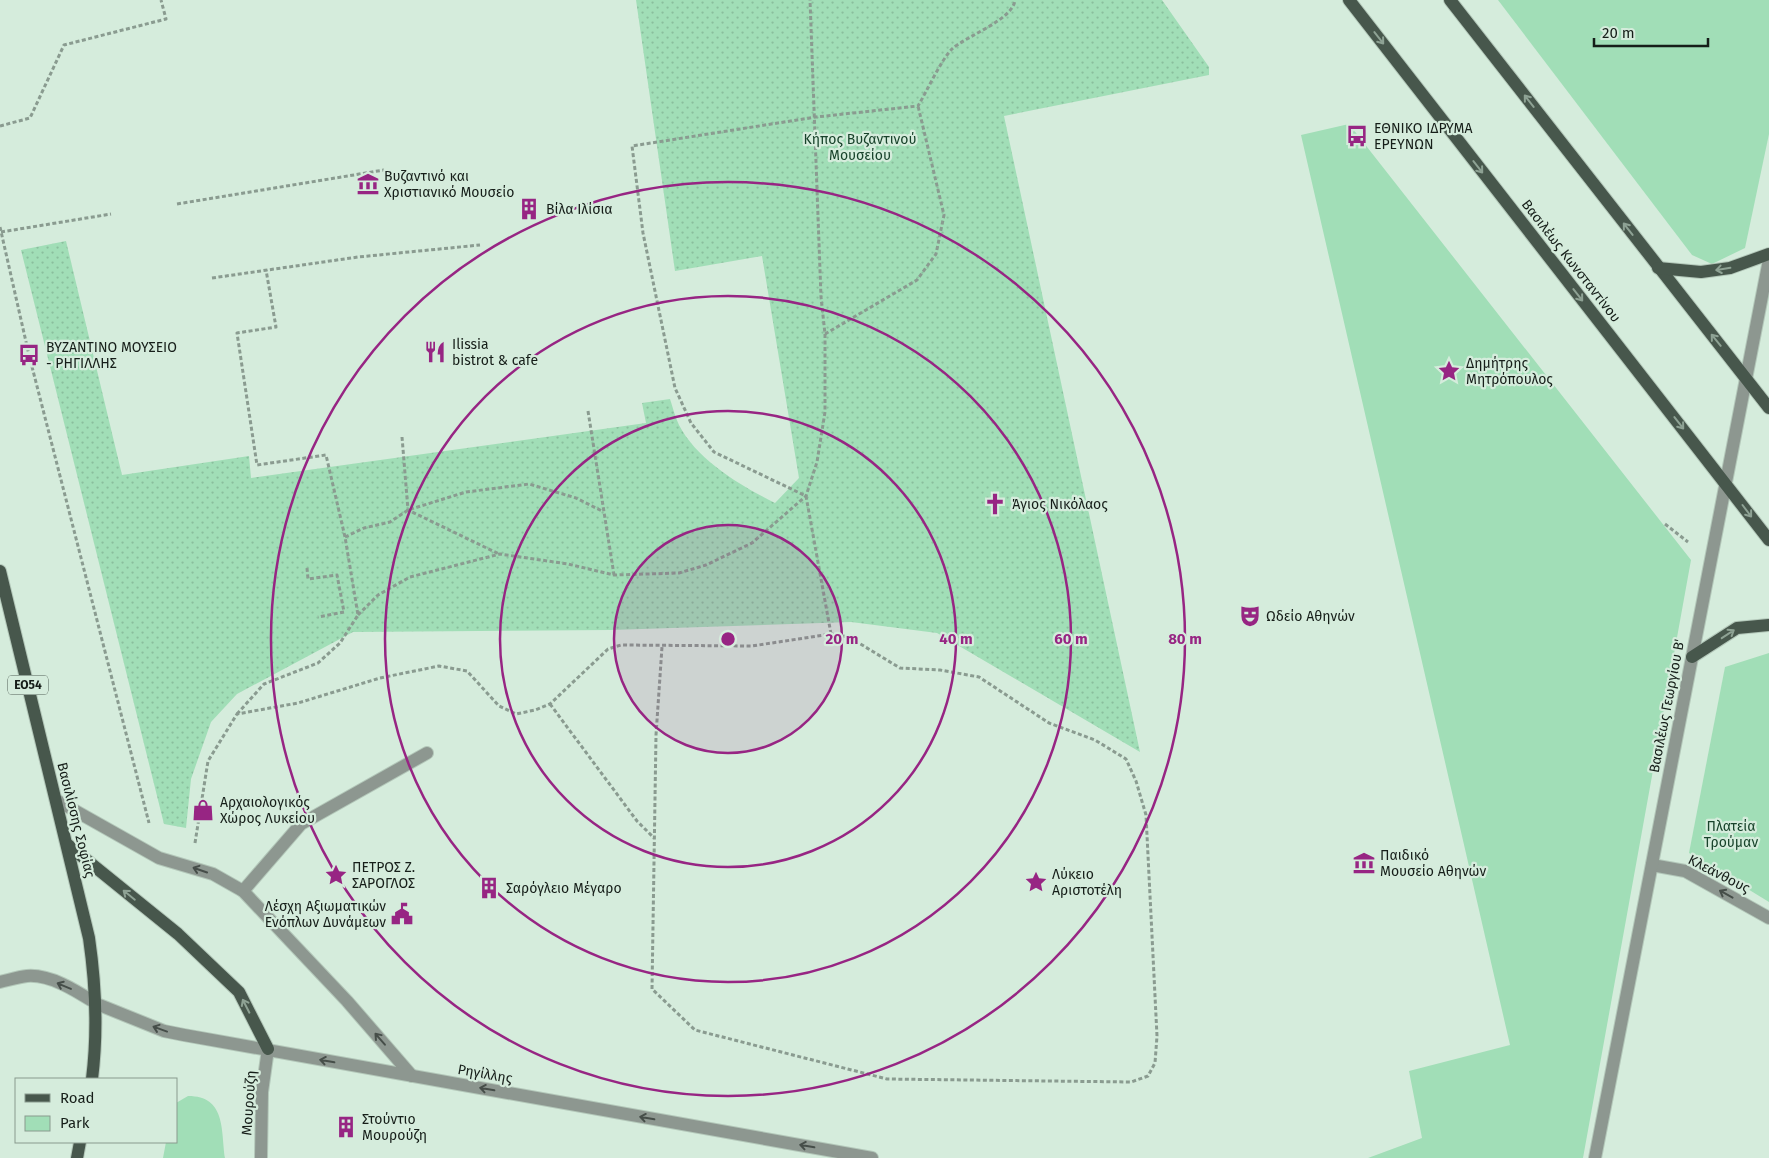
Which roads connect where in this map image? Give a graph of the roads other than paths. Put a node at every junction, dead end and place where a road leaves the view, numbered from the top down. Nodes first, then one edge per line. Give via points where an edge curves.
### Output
1 (1349, 0) edge
2 (1450, 0) edge
3 (1769, 254) edge
4 (1769, 260) edge
5 (1658, 268) junction
6 (1746, 378) junction
7 (1769, 408) edge
8 (1726, 482) junction
9 (1769, 540) edge
10 (0, 571) edge
11 (1769, 625) edge
12 (1692, 657) junction
13 (426, 753) dead end
14 (56, 800) junction
15 (68, 845) junction
16 (1652, 865) junction
17 (244, 891) junction
18 (1769, 918) edge
19 (0, 982) edge
20 (97, 1004) junction
21 (268, 1050) junction
22 (412, 1076) junction
23 (92, 1078) edge
24 (80, 1143) edge
25 (77, 1158) edge
26 (261, 1158) edge
27 (872, 1158) edge
28 (1595, 1158) edge

1 -> 8 main road, Βασιλέως Κωνσταντίνου
5 -> 2 main road
3 -> 5 main road via 1730,268 1701,272
4 - 6 street, Βασιλέως Γεωργίου Β'
6 -> 5 main road
6 - 7 main road
6 - 8 street, Βασιλέως Γεωργίου Β'
8 -> 9 main road, Βασιλέως Κωνσταντίνου
8 - 12 street, Βασιλέως Γεωργίου Β'
10 - 14 main road, Βασιλίσσης Σοφίας / ΕΟ54
12 -> 11 main road via 1737,628
12 - 16 street, Βασιλέως Γεωργίου Β'
13 - 17 street via 301,824
14 - 15 main road, Βασιλίσσης Σοφίας / ΕΟ54
17 -> 14 street via 213,874 159,858
15 - 20 main road, Βασιλίσσης Σοφίας / ΕΟ54 via 89,938
21 -> 15 main road via 240,992 178,934
18 -> 16 street, Κλεάνθους via 1685,871
16 - 28 street, Βασιλέως Γεωργίου Β'
22 -> 17 street
20 -> 19 street, Ρηγίλλης via 54,981 28,976
21 -> 20 street, Ρηγίλλης via 164,1031
20 - 23 main road, Βασιλίσσης Σοφίας / ΕΟ54
22 -> 21 street, Ρηγίλλης
21 - 26 street, Μουρούζη via 262,1092
27 -> 22 street, Ρηγίλλης
24 - 25 main road

